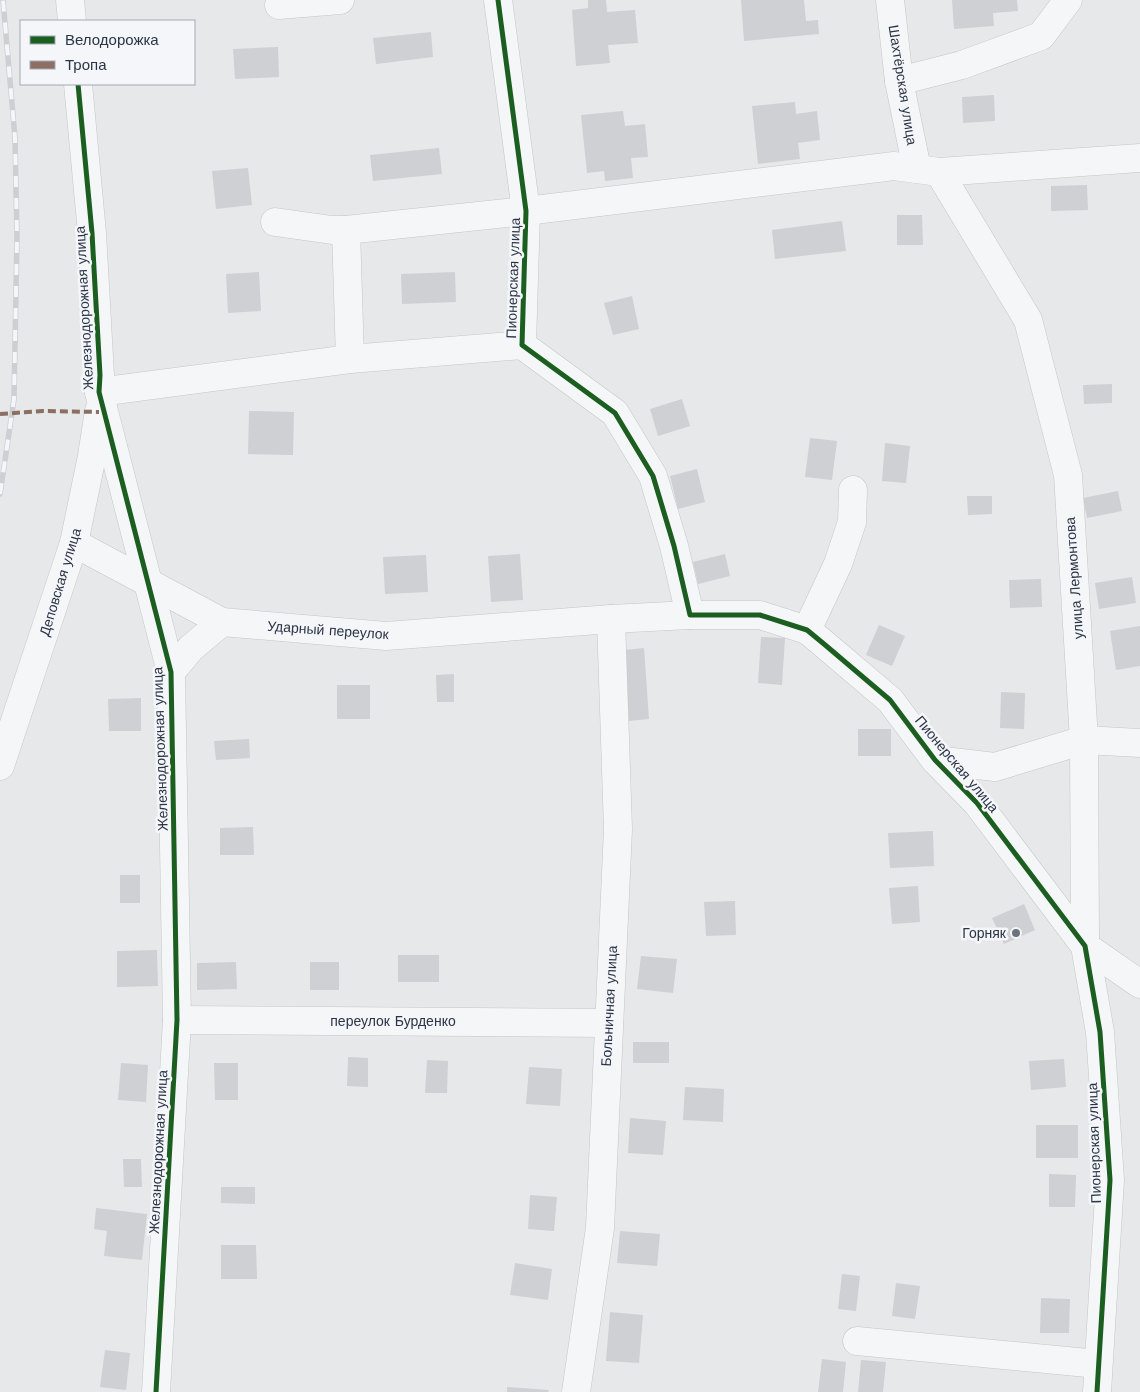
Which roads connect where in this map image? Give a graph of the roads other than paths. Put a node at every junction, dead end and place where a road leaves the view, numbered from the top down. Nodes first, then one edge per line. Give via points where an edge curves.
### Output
1 (70, 0) edge
2 (340, 0) edge
3 (498, 0) edge
4 (890, 0) edge
5 (1068, 0) edge
6 (279, 5) dead end
7 (72, 20) edge
8 (900, 81) junction
9 (78, 85) edge
10 (1140, 158) edge
11 (928, 171) junction
12 (526, 211) junction
13 (275, 222) dead end
14 (346, 230) junction
15 (522, 345) junction
16 (350, 359) junction
17 (99, 392) junction
18 (853, 490) dead end
19 (74, 543) junction
20 (149, 583) junction
21 (690, 615) junction
22 (611, 619) junction
23 (222, 622) junction
24 (807, 630) junction
25 (172, 672) junction
26 (1084, 740) junction
27 (1140, 743) edge
28 (935, 760) junction
29 (0, 766) edge
30 (1085, 946) junction
31 (1140, 984) edge
32 (177, 1020) junction
33 (609, 1023) junction
34 (857, 1341) dead end
35 (1098, 1364) junction
36 (156, 1392) edge
37 (576, 1392) edge
38 (1097, 1392) edge

1 - 7 street
2 - 6 street
3 - 12 street, Пионерская улица
4 - 8 street, Шахтёрская улица
5 - 8 street via 1040,36 962,65
8 - 11 street, Шахтёрская улица
9 - 17 street, Железнодорожная улица via 92,233
10 - 11 street
11 - 12 street via 894,166
11 - 26 street, улица Лермонтова via 1028,320 1068,475
12 - 14 street
12 - 15 street, Пионерская улица
13 - 14 street
14 - 16 street
15 - 16 street
15 - 21 street, Пионерская улица via 615,413 652,476 674,546
16 - 17 street
17 - 19 street, Деповская улица via 92,456
17 - 20 street, Железнодорожная улица
18 - 24 street via 852,522 841,555
19 - 20 street, Ударный переулок
19 - 29 street, Деповская улица
20 - 23 street, Ударный переулок
20 - 25 street, Железнодорожная улица
21 - 22 street, Ударный переулок
21 - 24 street, Пионерская улица via 760,615
22 - 23 street, Ударный переулок via 386,636
22 - 33 street, Больничная улица via 618,829
23 - 25 street via 191,648
24 - 28 street, Пионерская улица via 890,700
25 - 32 street, Железнодорожная улица
26 - 27 street
26 - 28 street via 995,767
26 - 30 street, улица Лермонтова
28 - 30 street, Пионерская улица via 977,802
30 - 31 street
30 - 35 street, Пионерская улица via 1100,1032 1110,1180
32 - 33 street, переулок Бурденко
32 - 36 street, Железнодорожная улица
33 - 37 street, Больничная улица via 600,1228
34 - 35 street
35 - 38 street, Пионерская улица

